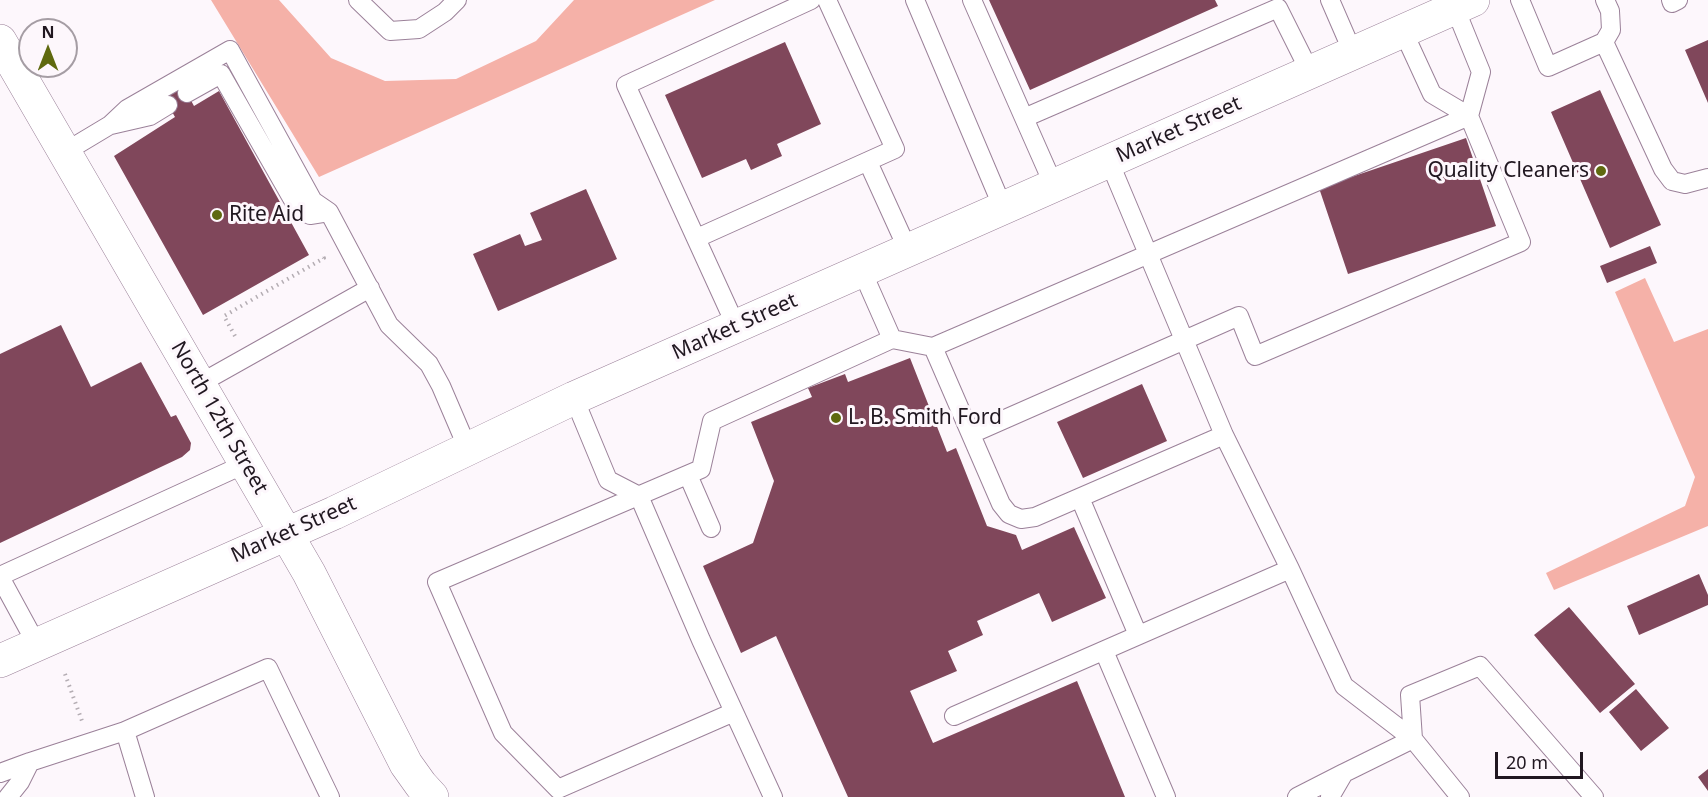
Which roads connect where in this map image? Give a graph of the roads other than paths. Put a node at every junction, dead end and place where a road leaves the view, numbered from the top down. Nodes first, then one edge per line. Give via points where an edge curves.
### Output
1 (358, 0) edge
2 (457, 0) edge
3 (811, 0) edge
4 (827, 0) edge
5 (915, 0) edge
6 (972, 0) edge
7 (1330, 0) edge
8 (1520, 0) edge
9 (1605, 0) edge
10 (1671, 0) edge
11 (1678, 0) edge
12 (1276, 4) edge
13 (1464, 4) edge
14 (1403, 31) junction
15 (0, 41) edge
16 (1604, 42) junction
17 (1353, 53) junction
18 (1310, 72) junction
19 (187, 93) dead end
20 (168, 105) dead end
21 (1469, 116) junction
22 (1024, 118) junction
23 (110, 125) junction
24 (65, 152) junction
25 (1109, 161) junction
26 (868, 162) junction
27 (1708, 178) edge
28 (1054, 186) junction
29 (1003, 208) junction
30 (329, 212) junction
31 (697, 238) junction
32 (908, 250) junction
33 (1149, 254) junction
34 (862, 271) junction
35 (370, 288) junction
36 (736, 326) junction
37 (892, 339) junction
38 (1185, 341) junction
39 (933, 347) junction
40 (199, 384) junction
41 (574, 398) junction
42 (971, 434) junction
43 (1224, 435) junction
44 (468, 448) junction
45 (245, 464) junction
46 (688, 475) junction
47 (639, 496) junction
48 (1080, 498) junction
49 (711, 528) dead end
50 (286, 534) junction
51 (1290, 569) junction
52 (0, 576) edge
53 (1138, 635) junction
54 (37, 645) junction
55 (1104, 651) junction
56 (0, 661) edge
57 (734, 712) junction
58 (954, 716) dead end
59 (125, 731) junction
60 (1413, 739) junction
61 (30, 762) junction
62 (0, 773) edge
63 (1344, 773) junction
64 (555, 793) edge
65 (8, 797) edge
66 (145, 797) edge
67 (330, 797) edge
68 (432, 797) edge
69 (773, 797) edge
70 (1166, 797) edge
71 (1297, 797) edge
72 (1330, 797) edge
73 (1460, 797) edge
74 (1594, 797) edge

1 - 2 lane via 390,31 419,29
3 - 31 lane via 626,85
4 - 26 lane via 895,149
5 - 29 lane
6 - 22 lane
7 - 17 lane
8 - 16 lane via 1548,67
9 - 16 lane via 1611,30
10 - 11 lane
12 - 18 lane
12 - 22 lane
13 - 14 main road, Market Street
13 - 21 lane via 1481,72
14 - 17 main road, Market Street
14 - 21 lane via 1432,94
15 - 24 main road, North 12th Street
16 - 27 lane via 1672,181 1685,184
17 - 18 main road, Market Street
18 - 25 main road, Market Street
19 - 30 lane via 221,74 297,207 310,216
20 - 23 lane via 150,116
21 - 33 lane
21 - 38 lane via 1521,242 1255,356 1239,316
22 - 28 lane
23 - 24 lane
23 - 30 lane via 127,109 230,50 313,201
24 - 40 main road, North 12th Street
25 - 28 main road, Market Street
25 - 33 lane
26 - 31 lane
26 - 32 lane
28 - 29 main road, Market Street
29 - 32 main road, Market Street
30 - 35 lane
31 - 36 lane
32 - 34 main road, Market Street
33 - 38 lane
33 - 39 lane
34 - 36 main road, Market Street
34 - 37 lane
35 - 40 lane
35 - 44 lane via 389,325 429,364
36 - 41 main road, Market Street
37 - 39 lane
37 - 46 lane via 712,421 701,469
38 - 42 lane
38 - 43 lane
39 - 42 lane
40 - 45 main road, North 12th Street
41 - 44 main road, Market Street
41 - 47 lane via 608,480
42 - 48 lane via 1009,514 1021,519 1035,517
43 - 48 lane
43 - 51 lane
44 - 50 main road, Market Street
45 - 50 main road, North 12th Street
45 - 52 lane
46 - 47 lane
46 - 49 lane
47 - 57 lane
47 - 64 lane via 437,582 503,733
48 - 53 lane
50 - 54 main road, Market Street
50 - 68 main road, North 12th Street via 406,764
51 - 53 lane
51 - 60 lane via 1344,686
52 - 54 lane
53 - 55 lane
54 - 56 main road, Market Street
55 - 58 lane
55 - 70 lane
57 - 64 lane
57 - 69 lane
59 - 61 lane
59 - 66 lane
59 - 67 lane via 268,668
60 - 63 lane
60 - 73 lane
60 - 74 lane via 1410,695 1480,666
61 - 62 lane
61 - 65 lane
63 - 71 lane
63 - 72 lane

